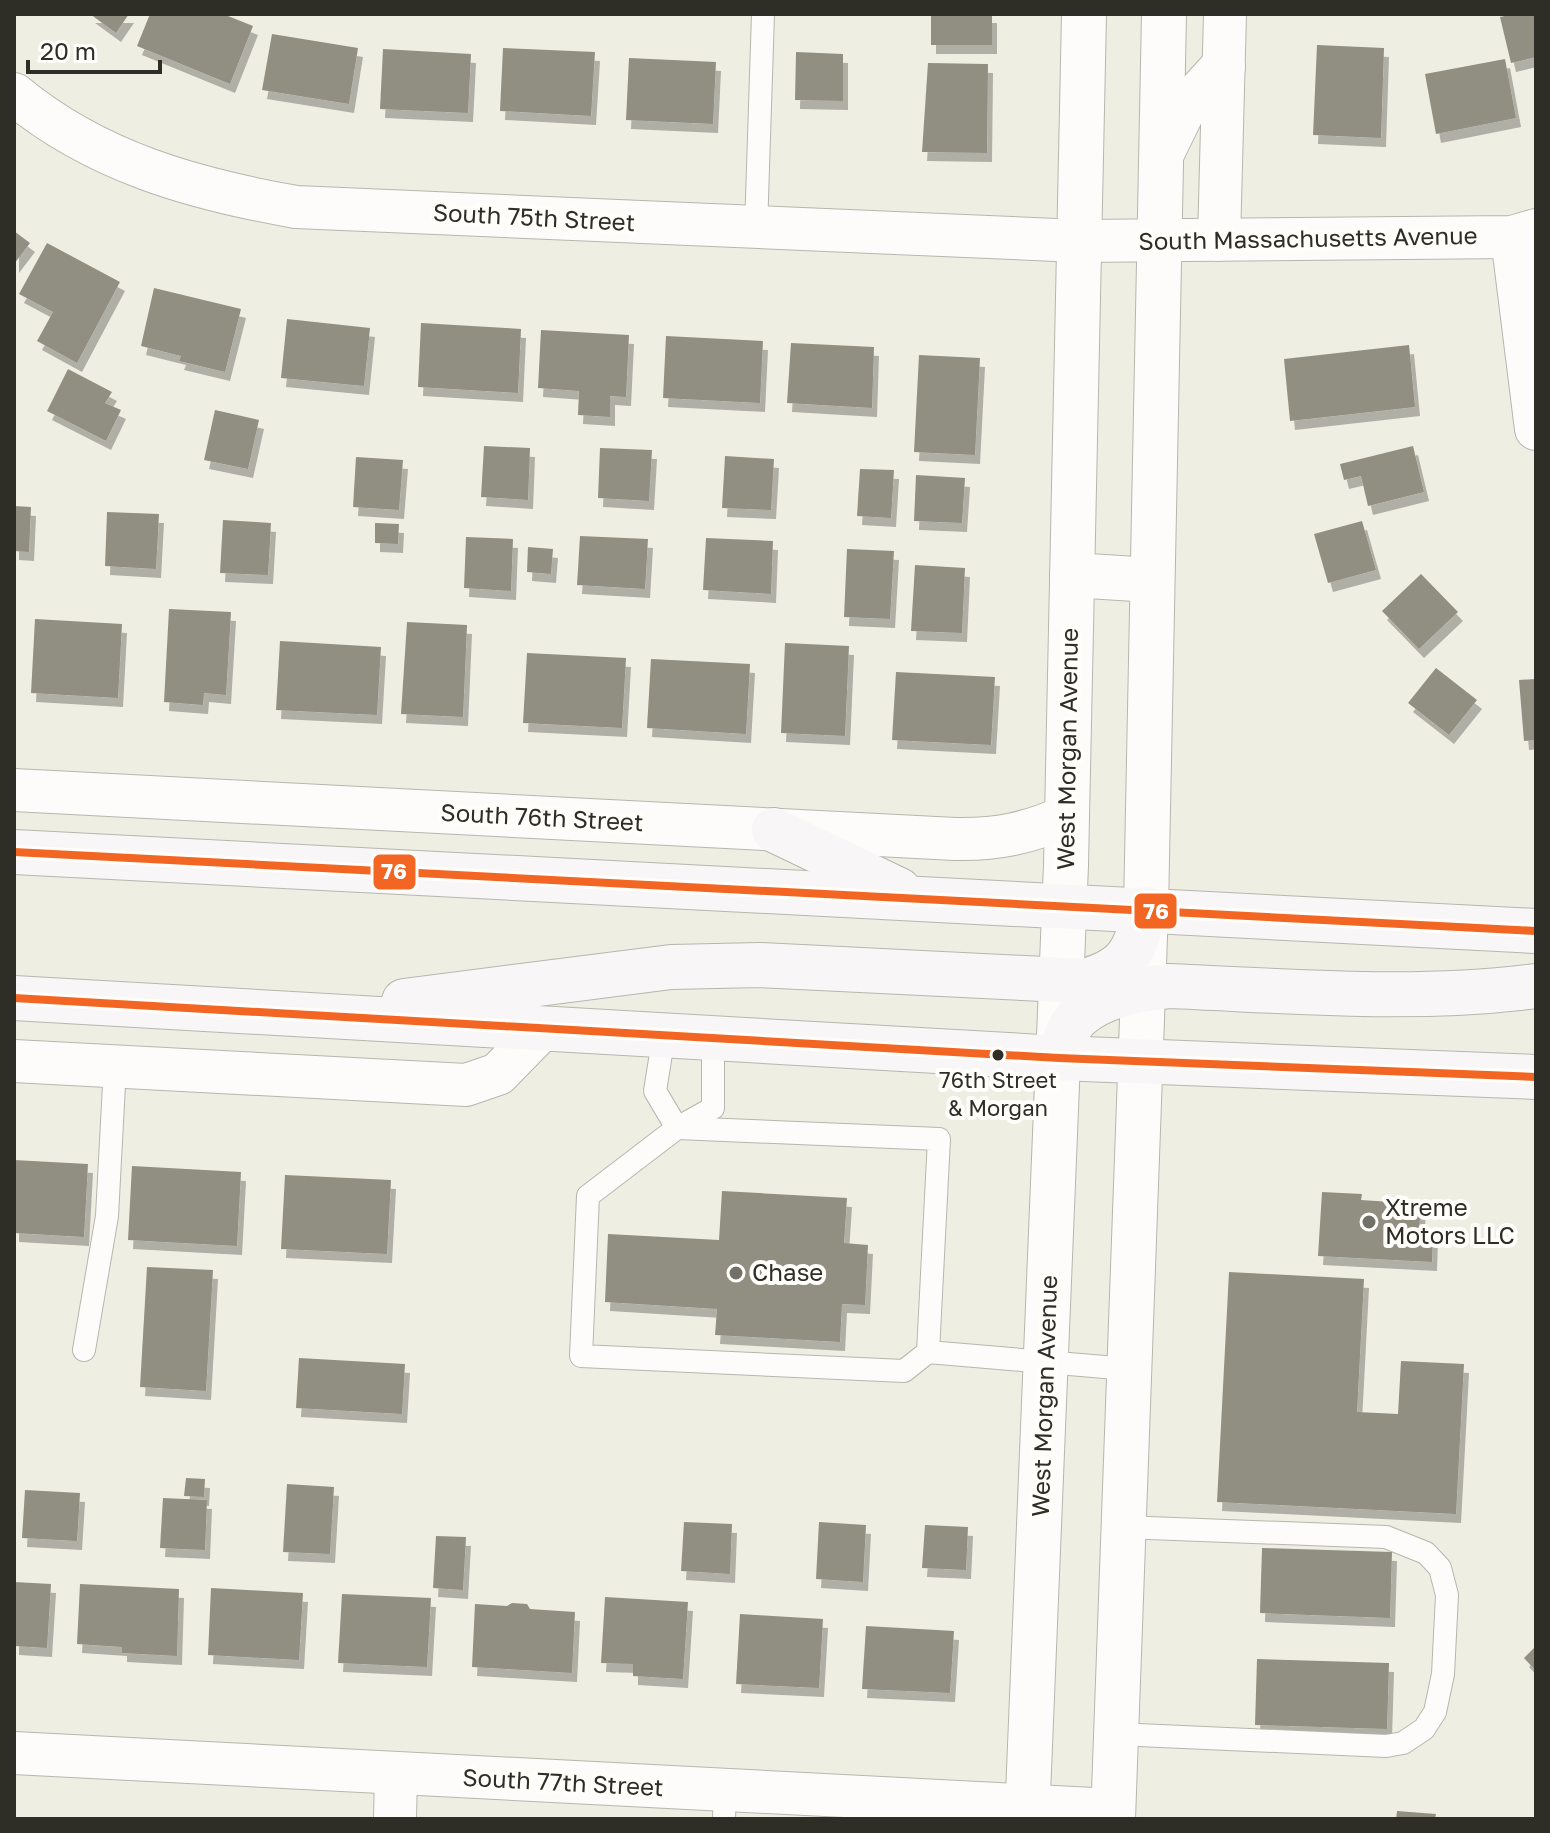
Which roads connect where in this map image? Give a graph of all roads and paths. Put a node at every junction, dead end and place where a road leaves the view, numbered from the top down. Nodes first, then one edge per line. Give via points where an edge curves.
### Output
1 (763, 14) edge
2 (1084, 14) edge
3 (1164, 14) edge
4 (1225, 14) edge
5 (1223, 67) junction
6 (14, 94) edge
7 (1160, 157) junction
8 (756, 229) junction
9 (1524, 234) edge
10 (1219, 240) junction
11 (1079, 241) junction
12 (1158, 241) junction
13 (1536, 429) edge
14 (1072, 575) junction
15 (1152, 580) junction
16 (14, 790) edge
17 (1067, 816) junction
18 (774, 830) junction
19 (14, 852) edge
20 (912, 897) junction
21 (1064, 904) junction
22 (1146, 909) junction
23 (1536, 931) edge
24 (1062, 981) junction
25 (1536, 986) edge
26 (1142, 989) junction
27 (14, 998) edge
28 (307, 1015) junction
29 (543, 1028) junction
30 (664, 1035) junction
31 (713, 1038) junction
32 (1059, 1058) junction
33 (14, 1061) edge
34 (1138, 1062) junction
35 (115, 1066) junction
36 (1536, 1077) edge
37 (677, 1128) junction
38 (84, 1350) dead end
39 (928, 1352) junction
40 (1046, 1365) junction
41 (1128, 1369) junction
42 (1123, 1527) junction
43 (1116, 1734) junction
44 (14, 1753) edge
45 (396, 1775) junction
46 (724, 1805) edge
47 (1027, 1813) edge
48 (1113, 1815) edge
49 (395, 1819) edge

1 - 8 lane
2 - 11 street, West Morgan Avenue
3 - 7 street
4 - 5 street
5 - 7 street via 1182,112
5 - 10 street
6 - 8 street, South 75th Street via 42,117 121,161 231,196 296,207
7 - 12 street
8 - 11 street, South 75th Street
9 - 10 street, South Massachusetts Avenue
9 - 13 street
10 - 12 street, South Massachusetts Avenue
11 - 12 street, South Massachusetts Avenue
11 - 14 street, West Morgan Avenue
12 - 15 street
14 - 15 street
14 - 17 street, West Morgan Avenue
15 - 22 street
16 - 18 street, South 76th Street
17 - 18 street, South 76th Street via 996,840
17 - 21 street, West Morgan Avenue
18 - 20 main road
19 - 20 main road
20 - 21 main road
21 - 22 main road
21 - 24 street, West Morgan Avenue
22 - 23 main road
22 - 24 main road via 1130,954 1119,968 1084,981
22 - 26 street
24 - 28 main road via 760,965 671,967
24 - 32 street, West Morgan Avenue
25 - 26 main road via 1378,996
26 - 32 main road via 1077,1018
26 - 34 street
27 - 28 main road
28 - 29 main road
29 - 30 main road
29 - 35 street via 498,1074 466,1085
30 - 31 main road
30 - 37 lane via 655,1091
31 - 32 main road
31 - 37 lane via 713,1108
32 - 34 main road
32 - 40 street, West Morgan Avenue
33 - 35 street
34 - 36 main road
34 - 41 street
35 - 38 lane via 107,1216
37 - 39 lane via 939,1139
37 - 39 lane via 588,1196 581,1356 904,1371
39 - 40 lane
40 - 41 lane
40 - 47 street, West Morgan Avenue
41 - 42 street
42 - 43 street
42 - 43 lane via 1386,1537 1426,1553 1440,1568 1447,1595 1443,1674 1435,1712 1424,1729 1403,1743 1355,1746
43 - 48 street
44 - 45 street, South 77th Street
45 - 46 street, South 77th Street
45 - 49 street
46 - 47 street, South 77th Street
47 - 48 street, South 77th Street

